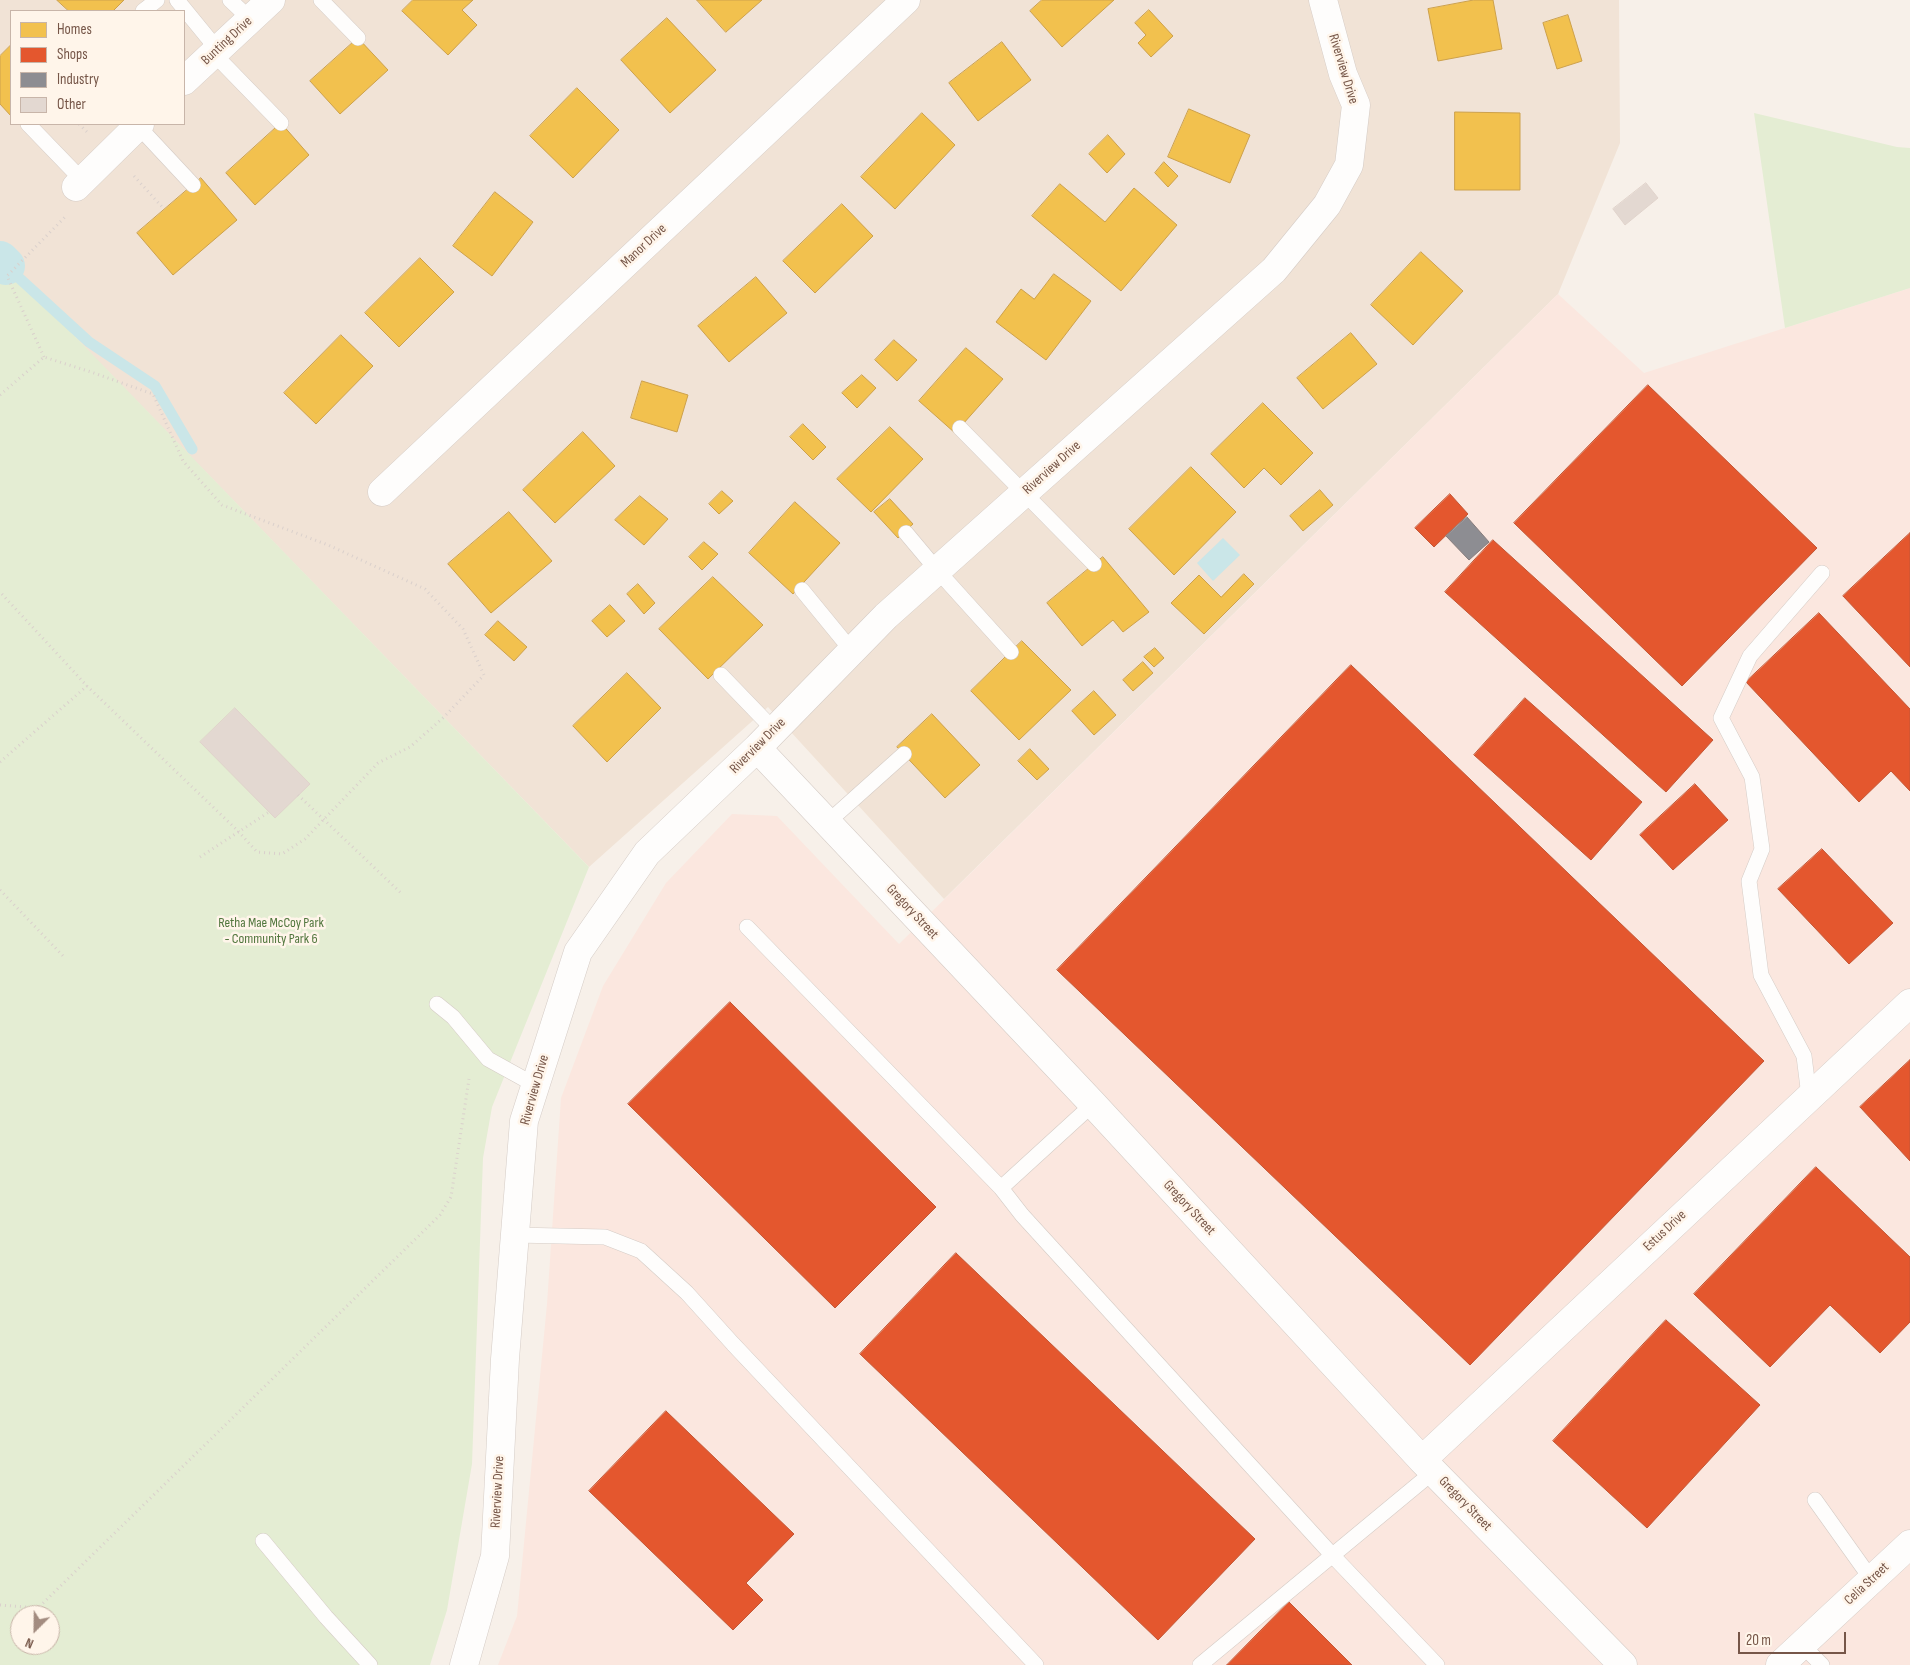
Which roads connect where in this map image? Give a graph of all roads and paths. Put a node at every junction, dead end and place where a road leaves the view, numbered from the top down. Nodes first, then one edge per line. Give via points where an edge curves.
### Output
1 (157, 0) edge
2 (230, 0) edge
3 (270, 0) edge
4 (321, 0) edge
5 (906, 0) edge
6 (1323, 0) edge
7 (144, 10) edge
8 (185, 11) edge
9 (250, 20) junction
10 (358, 38) dead end
11 (215, 51) junction
12 (185, 80) edge
13 (281, 123) dead end
14 (29, 125) edge
15 (139, 125) edge
16 (111, 152) junction
17 (79, 184) junction
18 (193, 185) dead end
19 (164, 209) dead end
20 (44, 357) junction
21 (0, 395) edge
22 (960, 428) dead end
23 (382, 492) dead end
24 (1023, 494) junction
25 (906, 534) dead end
26 (1094, 564) dead end
27 (937, 570) junction
28 (1822, 573) dead end
29 (802, 590) dead end
30 (0, 592) edge
31 (852, 651) junction
32 (1011, 652) dead end
33 (721, 675) dead end
34 (87, 686) junction
35 (766, 739) junction
36 (904, 754) dead end
37 (0, 762) edge
38 (298, 795) dead end
39 (268, 812) dead end
40 (324, 819) junction
41 (828, 822) junction
42 (238, 832) junction
43 (200, 857) dead end
44 (0, 890) edge
45 (401, 893) dead end
46 (747, 927) dead end
47 (65, 958) dead end
48 (1910, 1003) edge
49 (437, 1004) dead end
50 (474, 1043) junction
51 (535, 1085) junction
52 (1809, 1096) junction
53 (1093, 1104) junction
54 (1001, 1188) junction
55 (515, 1235) junction
56 (1427, 1466) junction
57 (1815, 1500) dead end
58 (263, 1541) dead end
59 (1910, 1544) edge
60 (1333, 1556) junction
61 (1872, 1580) junction
62 (0, 1605) edge
63 (1802, 1645) junction
64 (370, 1665) edge
65 (464, 1665) edge
66 (1036, 1665) edge
67 (1200, 1665) edge
68 (1437, 1665) edge
69 (1623, 1665) edge
70 (1780, 1665) edge
71 (1822, 1665) edge

1 - 7 lane
2 - 9 lane
3 - 9 street, Bunting Drive
4 - 10 lane
5 - 23 street, Manor Drive
6 - 24 street, Riverview Drive via 1343,74 1356,105 1349,165 1327,205 1274,270
8 - 11 lane
9 - 11 street, Bunting Drive
11 - 12 street, Bunting Drive
11 - 13 lane
14 - 17 lane
15 - 16 street
15 - 18 lane
16 - 17 street
16 - 19 path
17 - 20 path via 78,204 7,276
20 - 21 path
20 - 40 path via 152,394 184,461 222,505 328,545 425,589 463,629 484,675 410,747 378,763
22 - 24 lane
24 - 26 lane
24 - 27 street, Riverview Drive
25 - 27 lane
27 - 31 street, Riverview Drive
27 - 32 lane
28 - 52 lane via 1750,656 1721,718 1752,776 1762,849 1749,881 1760,974 1804,1056
29 - 31 lane
30 - 34 path
31 - 35 street, Riverview Drive
33 - 35 lane
34 - 37 path
34 - 42 path
35 - 41 street, Gregory Street
35 - 51 street, Riverview Drive via 647,853 578,952
36 - 41 lane
38 - 40 path
39 - 42 path
40 - 42 path via 304,839 282,854 257,852
40 - 45 path
41 - 53 street, Gregory Street
42 - 43 path
44 - 47 path
46 - 54 lane
48 - 52 street, Estus Drive
49 - 50 lane
50 - 51 lane via 488,1059
50 - 62 path via 451,1197 440,1215 38,1608
51 - 55 street, Riverview Drive via 524,1121
52 - 56 street, Estus Drive
53 - 54 lane
53 - 56 street, Gregory Street
54 - 60 lane
55 - 65 street, Riverview Drive via 495,1556
55 - 66 lane via 606,1237 642,1251 687,1293
56 - 60 lane
56 - 69 street, Gregory Street
57 - 61 lane
58 - 64 lane
59 - 61 street, Celia Street
60 - 67 lane
60 - 68 lane
61 - 63 street, Celia Street
63 - 70 street, Celia Street
63 - 71 lane

